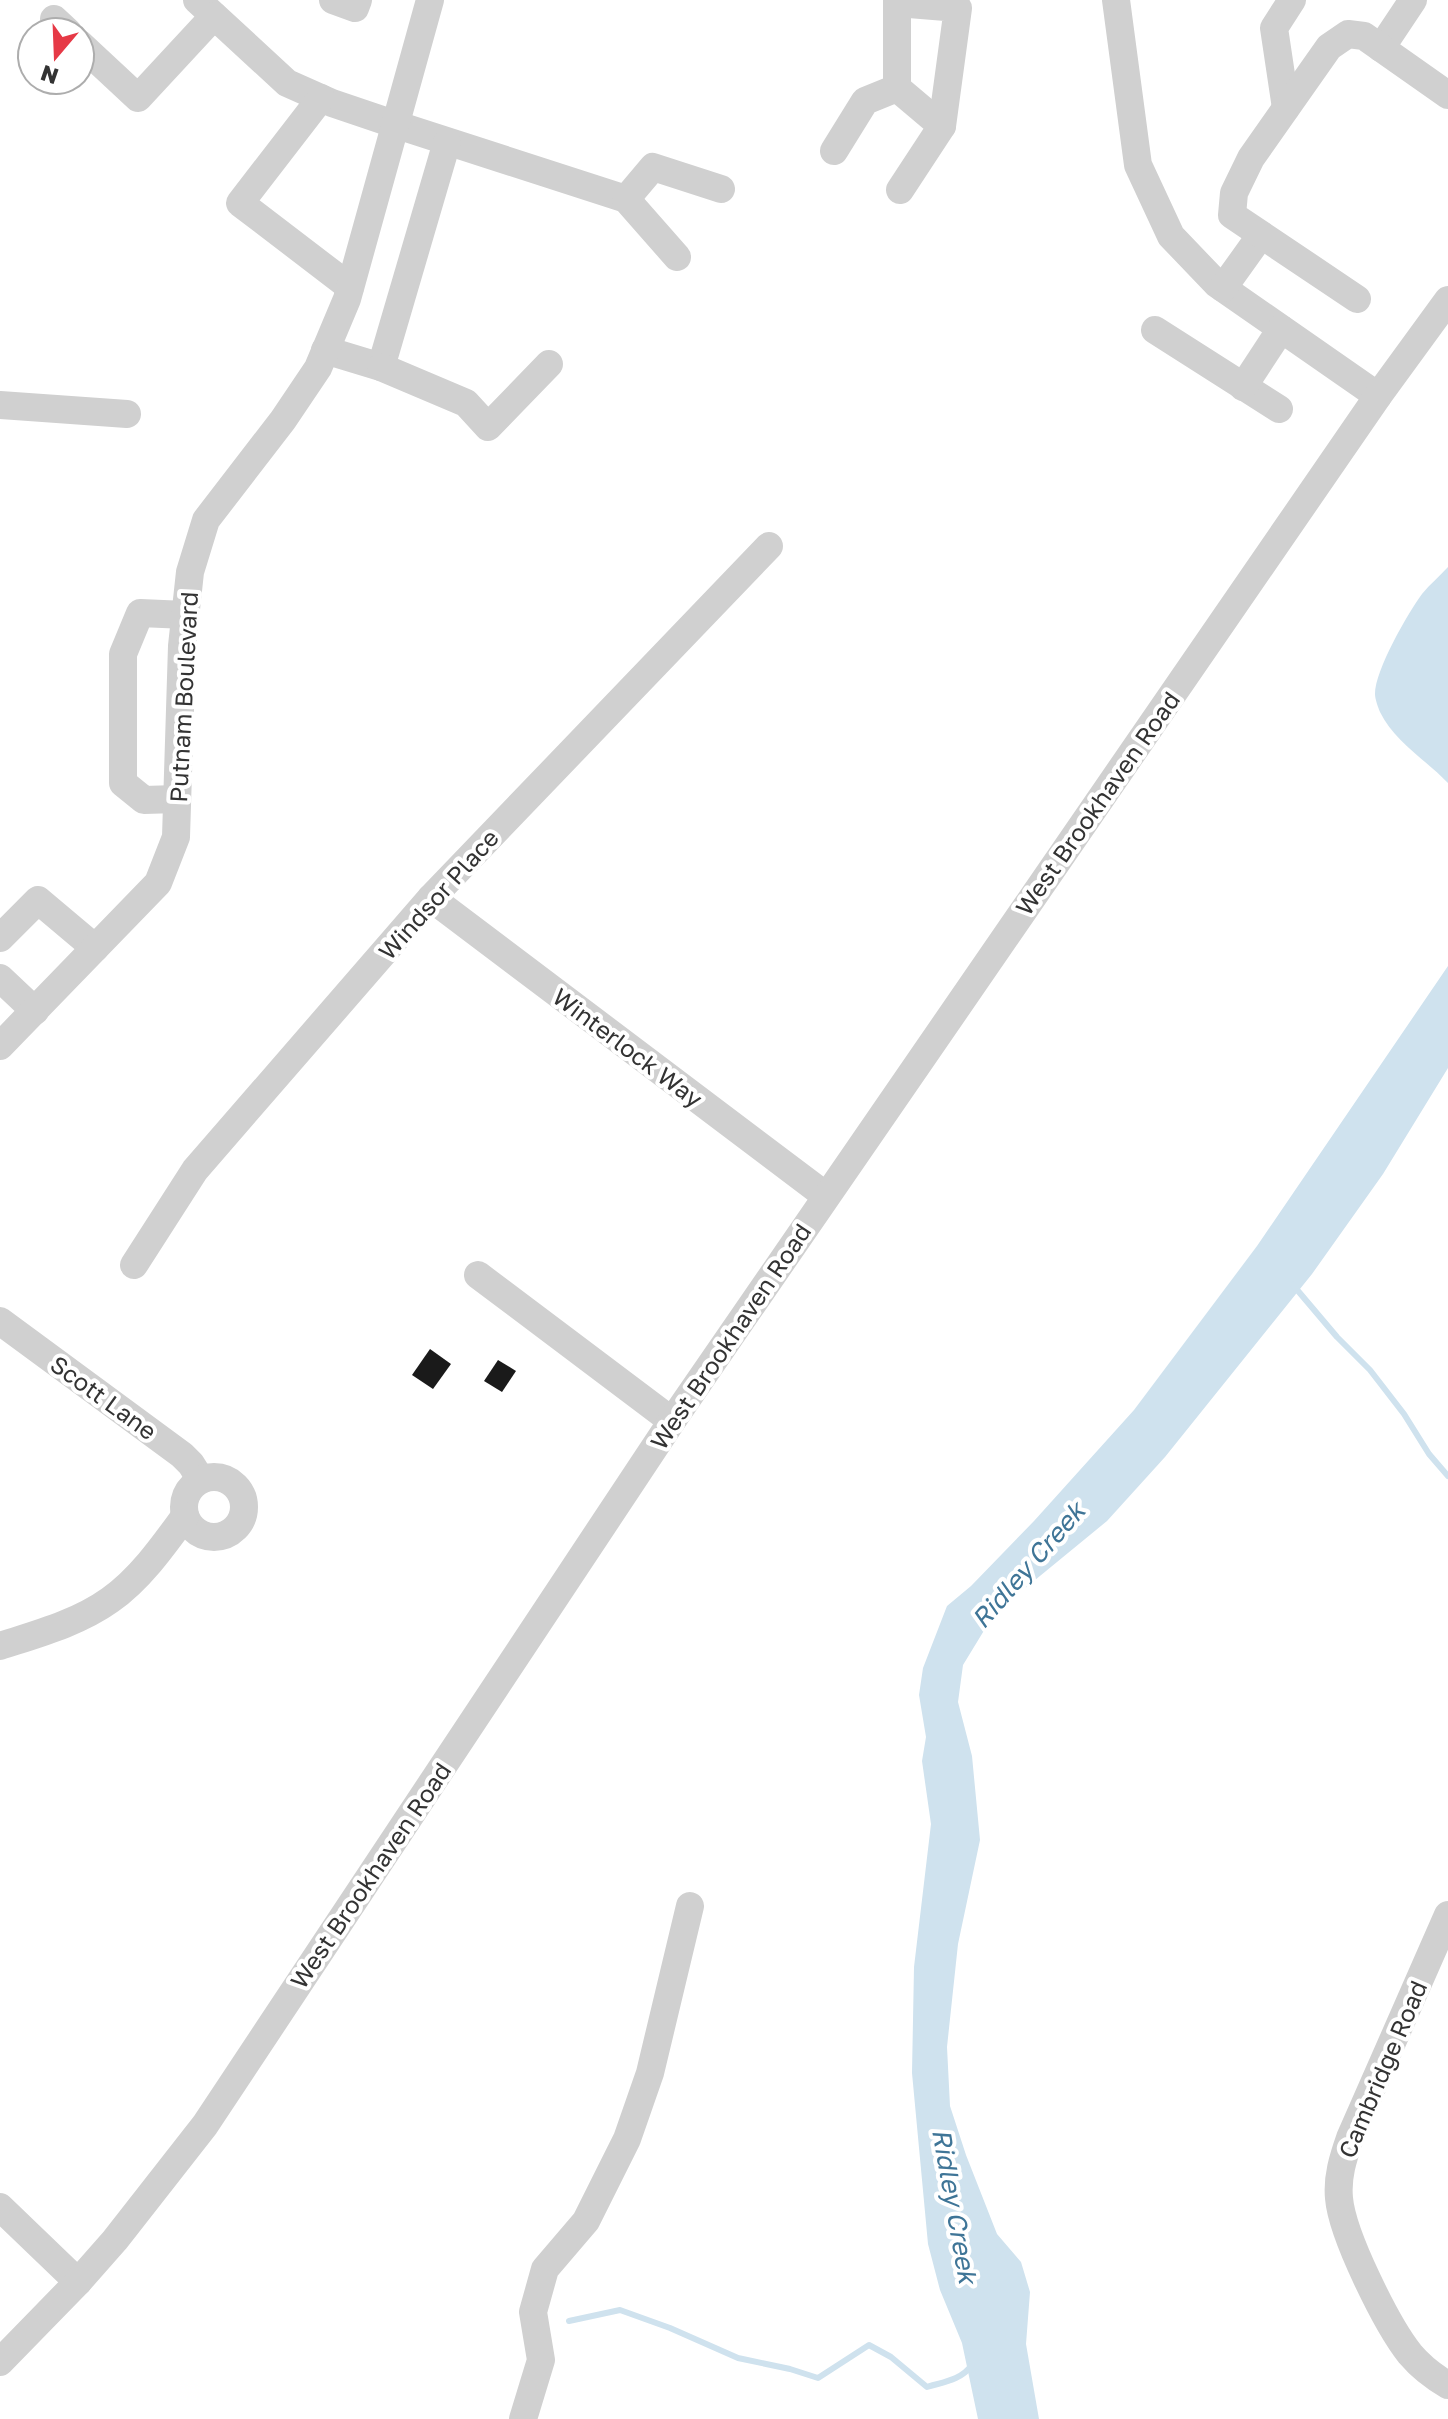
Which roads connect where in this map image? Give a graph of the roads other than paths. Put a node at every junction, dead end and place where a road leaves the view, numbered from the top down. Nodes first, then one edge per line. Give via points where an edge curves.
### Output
1 (333, 0) edge
2 (358, 0) edge
3 (430, 0) edge
4 (1116, 0) edge
5 (1292, 0) edge
6 (1413, 0) edge
7 (897, 1) edge
8 (205, 8) edge
9 (1381, 48) junction
10 (96, 59) edge
11 (897, 88) junction
12 (1448, 95) edge
13 (321, 98) junction
14 (1286, 108) junction
15 (397, 125) junction
16 (942, 126) junction
17 (447, 142) junction
18 (834, 151) dead end
19 (721, 189) dead end
20 (900, 190) dead end
21 (626, 199) junction
22 (1261, 235) junction
23 (677, 257) dead end
24 (350, 287) junction
25 (1223, 288) junction
26 (1357, 299) dead end
27 (1448, 300) edge
28 (1281, 329) junction
29 (1155, 330) dead end
30 (325, 350) junction
31 (549, 364) dead end
32 (381, 367) junction
33 (1243, 387) junction
34 (1378, 396) junction
35 (0, 405) edge
36 (1279, 409) dead end
37 (127, 414) dead end
38 (769, 546) dead end
39 (186, 615) junction
40 (177, 799) junction
41 (431, 898) junction
42 (0, 938) edge
43 (95, 948) junction
44 (0, 978) edge
45 (35, 1011) junction
46 (0, 1046) edge
47 (826, 1196) junction
48 (134, 1265) dead end
49 (478, 1275) dead end
50 (0, 1321) edge
51 (672, 1421) junction
52 (201, 1480) junction
53 (185, 1516) junction
54 (0, 1646) edge
55 (690, 1906) dead end
56 (1448, 1915) edge
57 (0, 2207) edge
58 (78, 2282) junction
59 (0, 2362) edge
60 (1448, 2385) edge
61 (523, 2419) edge

1 - 2 street via 355,8
3 - 15 street, Putnam Boulevard
4 - 25 street via 1138,165 1171,236
5 - 14 street via 1274,28
6 - 9 street
7 - 11 street
7 - 16 street via 958,8
8 - 10 street via 138,98
8 - 13 street via 287,83
9 - 12 street
9 - 14 street via 1364,36 1348,34 1329,47
11 - 16 street
11 - 18 street via 865,101
13 - 15 street
13 - 24 street via 240,203
14 - 22 street via 1234,193 1232,215
15 - 17 street
15 - 24 street, Putnam Boulevard
16 - 20 street
17 - 21 street
17 - 32 street
19 - 21 street via 653,167
21 - 23 street
22 - 25 street
22 - 26 street
24 - 30 street, Putnam Boulevard
25 - 28 street
27 - 34 street, West Brookhaven Road
28 - 33 street
28 - 34 street
29 - 33 street
30 - 32 street
30 - 39 street, Putnam Boulevard via 283,420 206,520 190,572
31 - 32 street via 488,427 466,403
33 - 36 street
34 - 47 street, West Brookhaven Road
35 - 37 street
38 - 41 street, Windsor Place
39 - 40 street, Putnam Boulevard
39 - 40 street via 140,613 123,654 123,783 144,800
40 - 43 street, Putnam Boulevard via 176,837 158,883
41 - 47 street, Winterlock Way
41 - 48 street, Windsor Place via 195,1170
42 - 43 street via 38,900
43 - 45 street, Putnam Boulevard
44 - 45 street
45 - 46 street, Putnam Boulevard
47 - 51 street, West Brookhaven Road
49 - 51 street
50 - 52 street, Scott Lane via 182,1455
51 - 58 street, West Brookhaven Road via 205,2125
52 - 53 street via 186,1495
52 - 53 street via 216,1477 234,1485 243,1500 241,1520 219,1537 199,1533
53 - 54 street via 110,1600 51,1630
55 - 61 street via 650,2073 627,2139 586,2221 545,2269 533,2312 541,2360
56 - 60 street, Cambridge Road via 1350,2138 1339,2199 1350,2242 1396,2334 1412,2356
57 - 58 street
58 - 59 street, West Brookhaven Road

